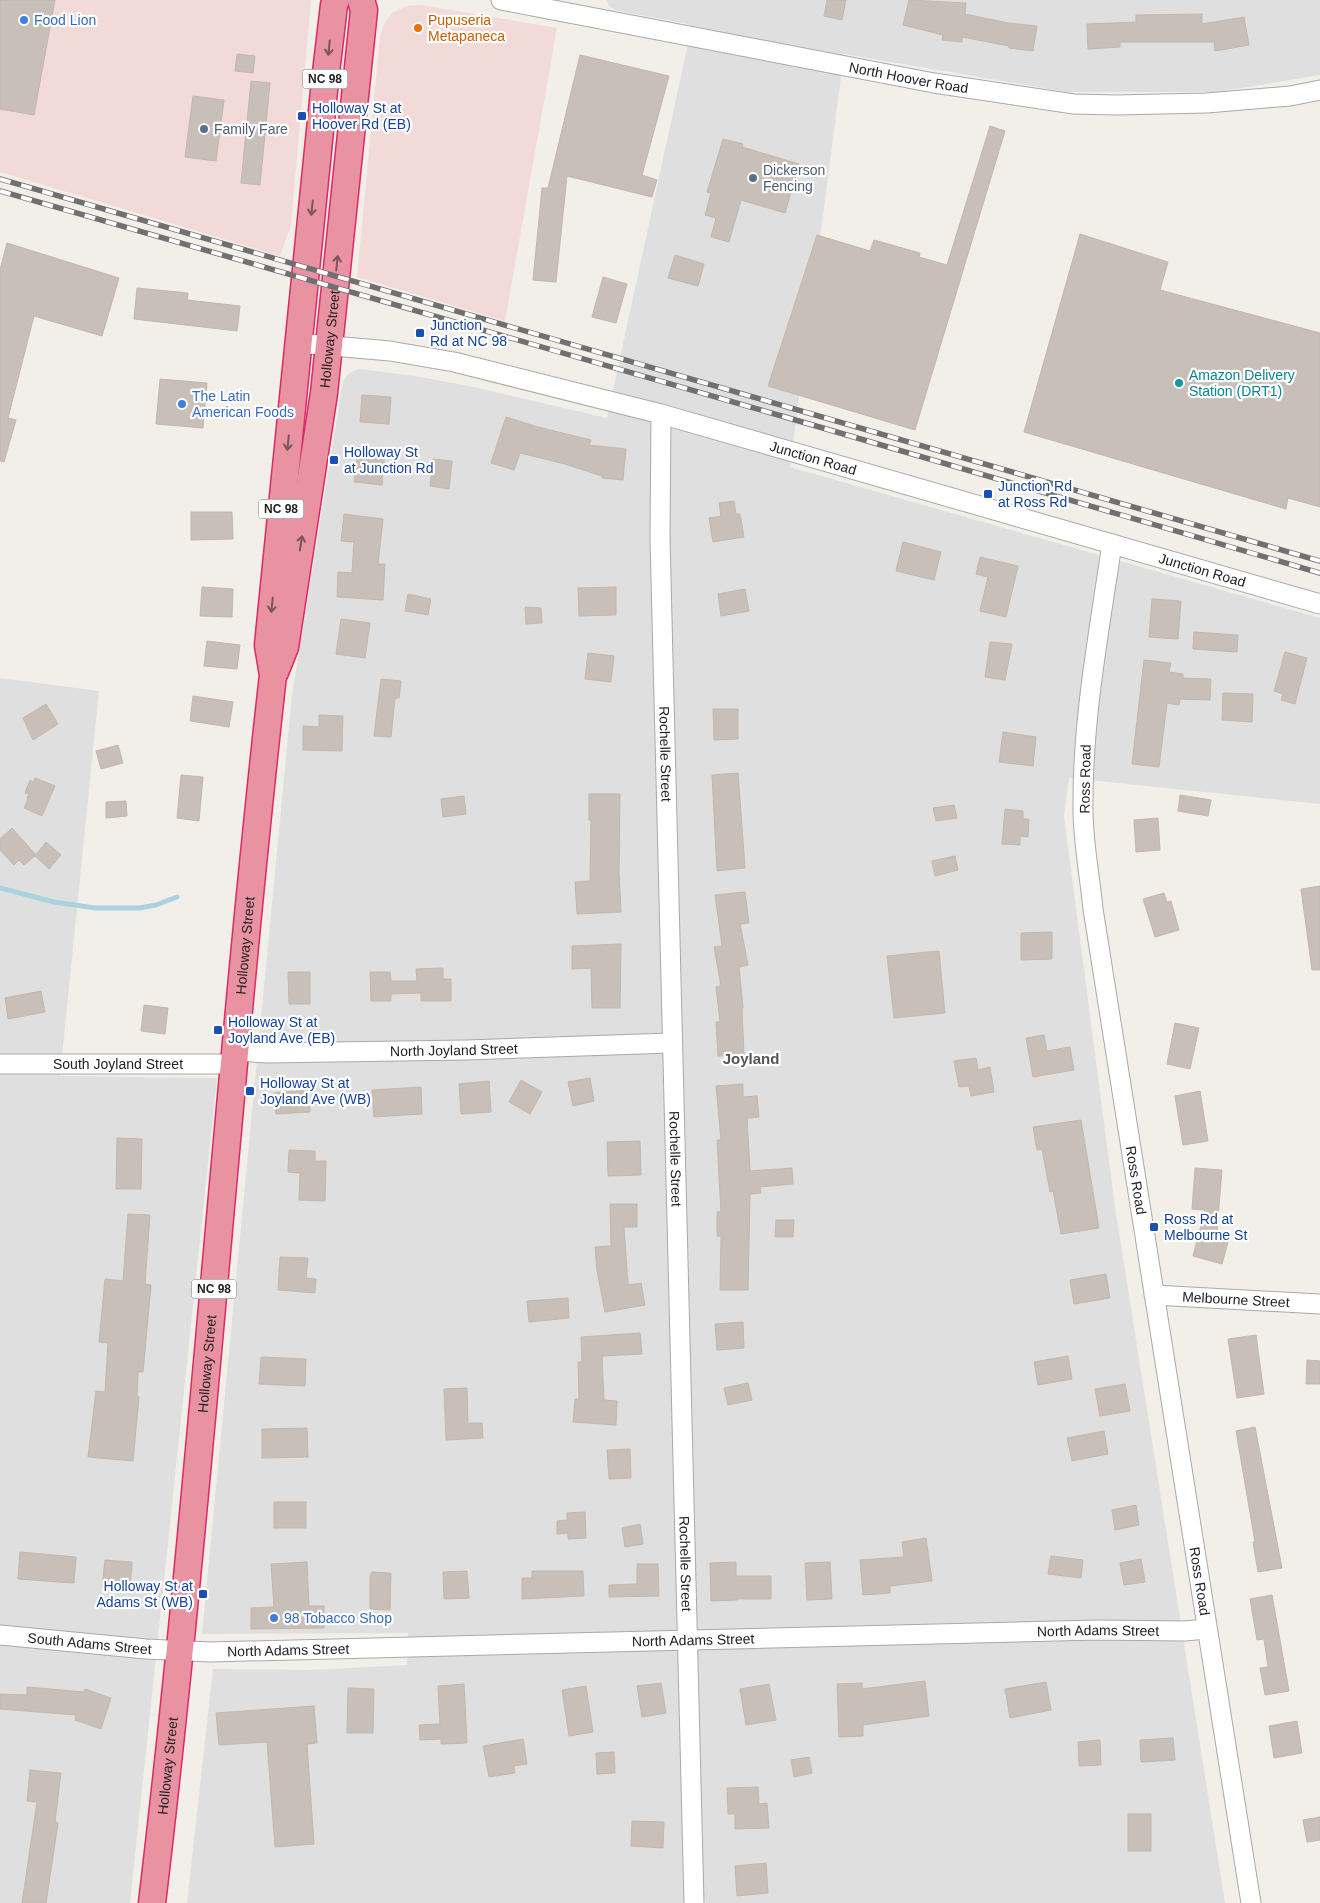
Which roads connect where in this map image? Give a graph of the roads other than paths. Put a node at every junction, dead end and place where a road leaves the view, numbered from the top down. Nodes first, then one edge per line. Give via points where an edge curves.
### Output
1 (336, 0) edge
2 (361, 0) edge
3 (501, 0) edge
4 (571, 6) edge
5 (1320, 90) edge
6 (298, 343) junction
7 (329, 346) junction
8 (661, 414) junction
9 (1112, 544) junction
10 (1320, 604) edge
11 (273, 675) junction
12 (671, 1043) junction
13 (235, 1057) junction
14 (0, 1064) edge
15 (1154, 1295) junction
16 (1320, 1304) edge
17 (1206, 1629) junction
18 (0, 1634) edge
19 (687, 1641) junction
20 (179, 1650) junction
21 (152, 1903) edge
22 (694, 1903) edge
23 (1251, 1903) edge

1 -> 6 highway, Holloway Street / NC 98
7 -> 2 highway, Holloway Street / NC 98 via 364,10
3 - 4 street, North Hoover Road
4 - 5 street, North Hoover Road via 934,83 1074,104 1207,103 1290,96
6 - 7 street, Junction Road
6 -> 11 highway, Holloway Street / NC 98 via 268,645
7 - 8 street, Junction Road via 446,360
11 -> 7 highway, Holloway Street / NC 98 via 285,647
8 - 9 street, Junction Road
8 - 12 street, Rochelle Street via 660,538
9 - 10 street, Junction Road
9 - 15 street, Ross Road via 1087,722 1082,812
11 - 13 highway, Holloway Street / NC 98
12 - 13 street, North Joyland Street via 267,1052
12 - 19 street, Rochelle Street via 681,1311
13 - 14 street, South Joyland Street
13 - 20 highway, Holloway Street / NC 98
15 - 16 street, Melbourne Street
15 - 17 street, Ross Road
17 - 19 street, North Adams Street
17 - 23 street, Ross Road
18 - 20 street, South Adams Street
19 - 20 street, North Adams Street via 210,1652
19 - 22 street, Rochelle Street
20 - 21 highway, Holloway Street / NC 98

